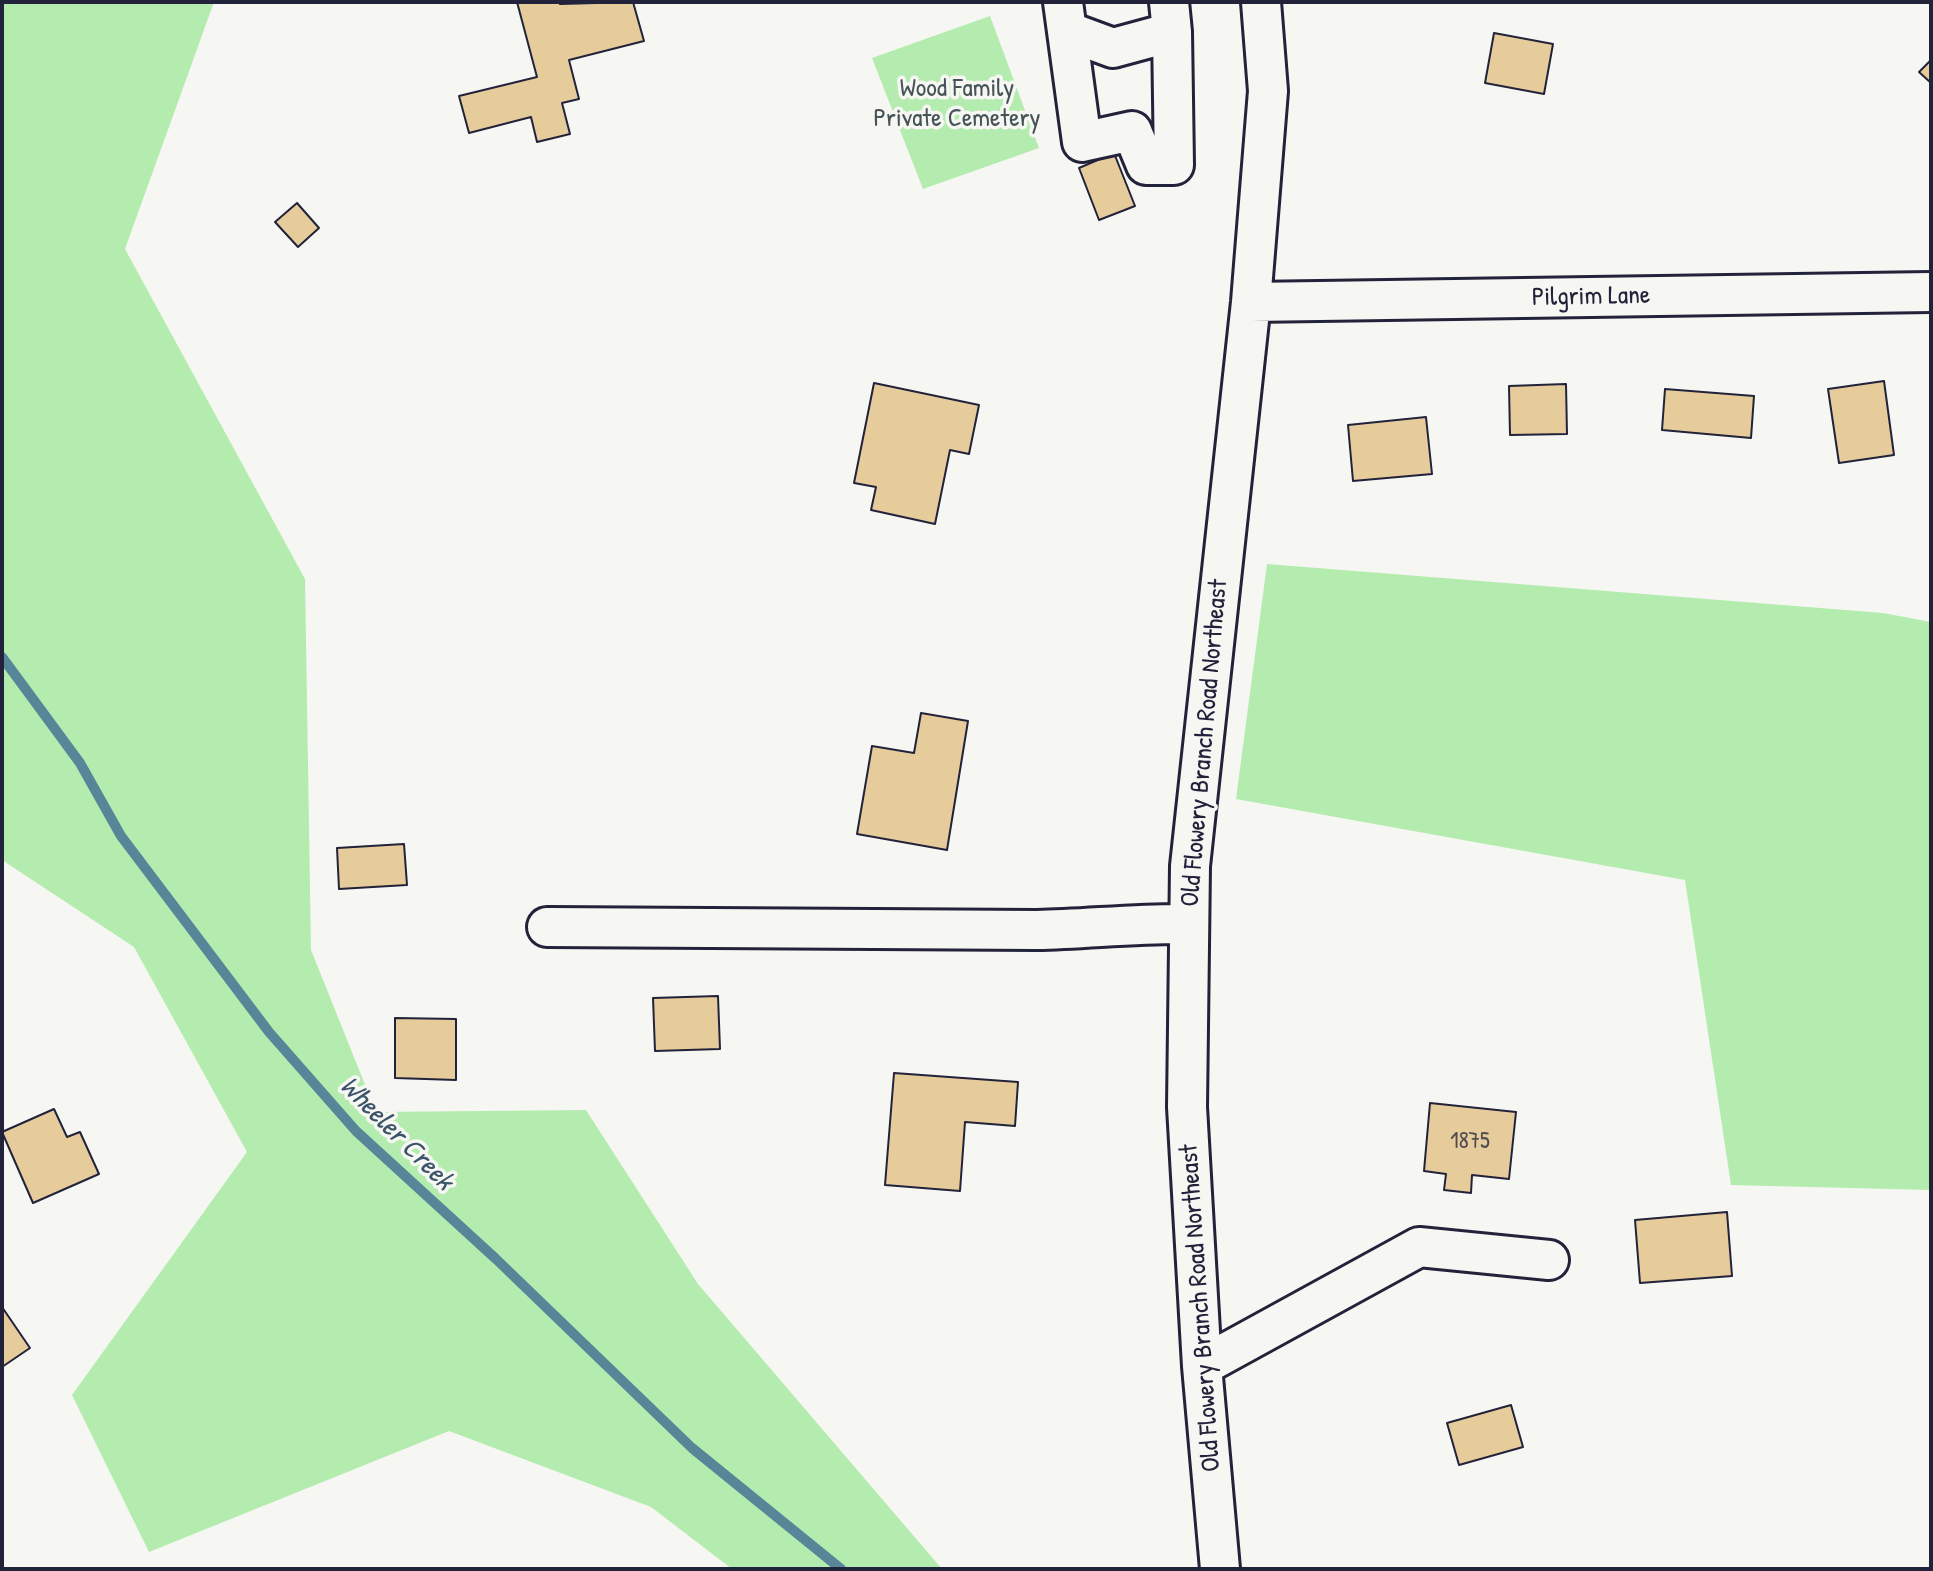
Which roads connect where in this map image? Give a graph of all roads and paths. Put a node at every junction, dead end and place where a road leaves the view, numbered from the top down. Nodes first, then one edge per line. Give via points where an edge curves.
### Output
1 (1261, 2) edge
2 (1065, 16) edge
3 (1171, 17) edge
4 (1931, 292) edge
5 (1251, 302) junction
6 (1189, 924) junction
7 (547, 928) dead end
8 (1549, 1260) dead end
9 (1202, 1366) junction
10 (1220, 1569) edge

1 - 5 street, Old Flowery Branch Road Northeast via 1268,91
2 - 3 street via 1113,48
2 - 3 street via 1082,142 1132,131 1146,165 1174,164
4 - 5 street, Pilgrim Lane
5 - 6 street, Old Flowery Branch Road Northeast via 1190,866
6 - 7 street via 1037,930
6 - 9 street, Old Flowery Branch Road Northeast via 1187,1107
8 - 9 street via 1419,1247
9 - 10 street, Old Flowery Branch Road Northeast

